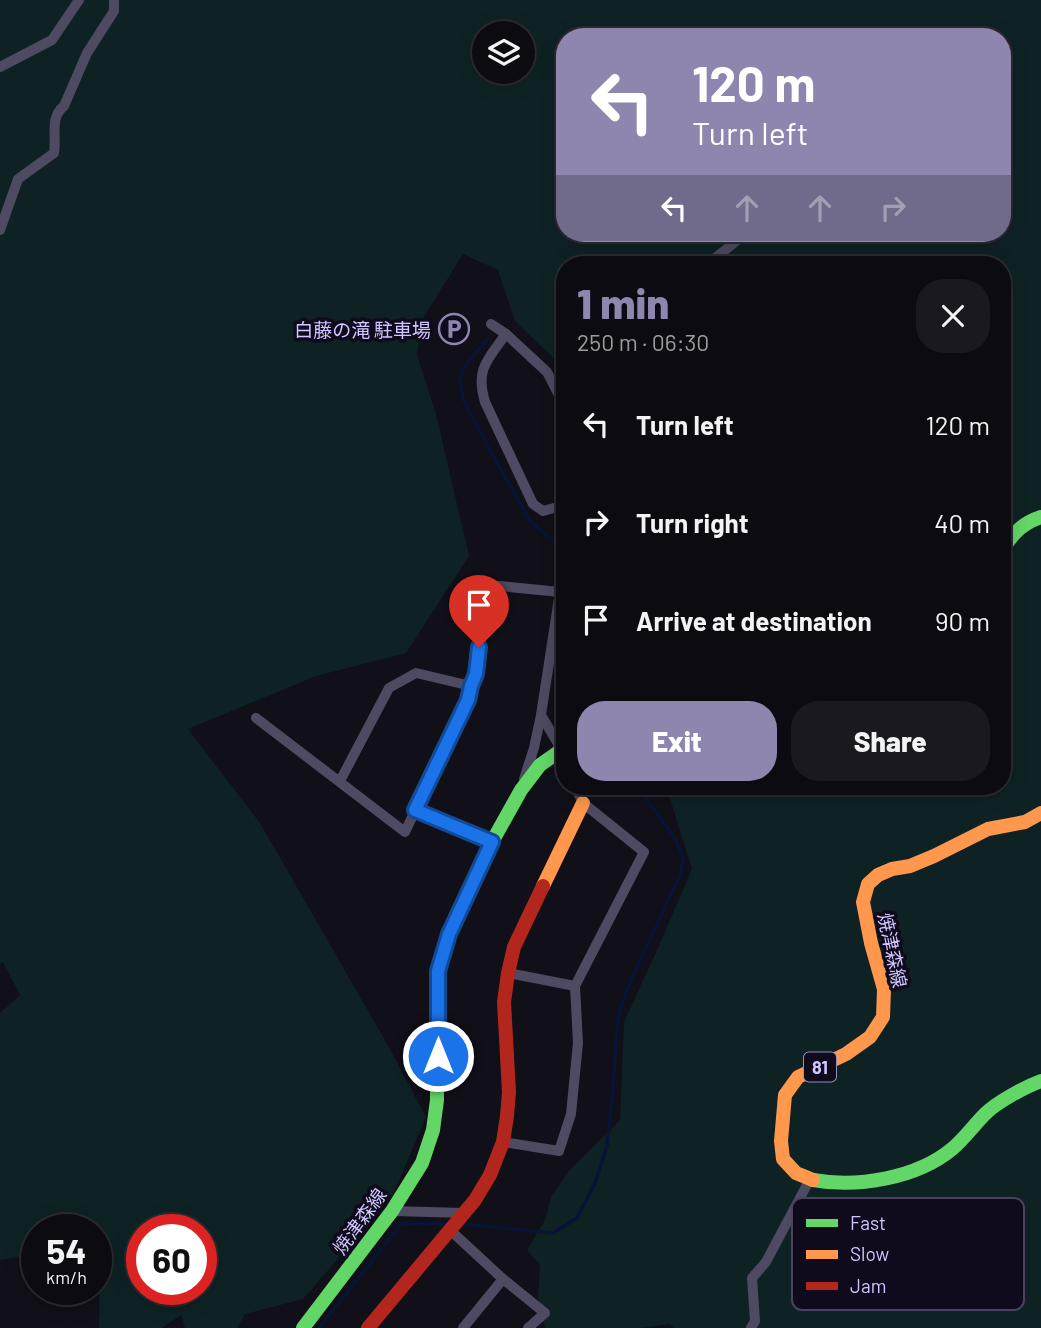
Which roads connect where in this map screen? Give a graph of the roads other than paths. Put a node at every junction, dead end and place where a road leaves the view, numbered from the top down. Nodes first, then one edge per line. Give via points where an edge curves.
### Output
1 (79, 0) edge
2 (114, 0) edge
3 (0, 67) edge
4 (0, 230) edge
5 (735, 242) edge
6 (718, 256) edge
7 (491, 324) dead end
8 (506, 334) junction
9 (556, 390) edge
10 (556, 507) edge
11 (1041, 517) edge
12 (1011, 536) edge
13 (556, 592) edge
14 (556, 619) edge
15 (551, 653) junction
16 (556, 654) edge
17 (471, 686) junction
18 (541, 715) junction
19 (256, 718) dead end
20 (556, 740) edge
21 (556, 758) edge
22 (340, 781) junction
23 (521, 790) junction
24 (579, 795) edge
25 (583, 803) junction
26 (415, 810) junction
27 (1041, 813) edge
28 (492, 842) junction
29 (508, 973) junction
30 (575, 986) junction
31 (1041, 1081) edge
32 (503, 1142) junction
33 (810, 1179) junction
34 (800, 1198) edge
35 (392, 1211) junction
36 (464, 1213) junction
37 (792, 1213) edge
38 (450, 1230) junction
39 (503, 1279) junction
40 (303, 1328) edge
41 (368, 1328) edge
42 (463, 1328) edge
43 (528, 1328) edge
44 (751, 1328) edge

1 - 3 street via 52,40
2 - 4 street via 114,11 87,52 54,121 54,153 18,179
5 - 6 street
7 - 8 street
8 - 9 street via 547,372
8 - 10 street via 483,364 485,402 533,504 543,511
11 - 12 main road via 1028,521
13 - 17 street via 489,587
14 - 15 street
15 - 16 street
15 - 18 street
17 - 22 street via 416,673 389,688
17 - 26 street
18 - 20 street
18 - 23 street
19 - 22 street
21 - 23 main road, 焼津森線 via 540,765
22 - 26 street via 405,832
23 - 28 main road, 焼津森線
24 - 25 street
25 - 29 main road via 524,924
25 - 30 street via 644,852
26 - 28 street
27 - 33 main road, 焼津森線 / 81 via 1025,822 988,830 910,866 892,869 868,884 863,902 884,989 883,1017 870,1037 797,1077 785,1095 783,1159 796,1173
28 - 35 main road, 焼津森線 via 449,934 438,971 433,1130 422,1163
29 - 30 street
29 - 32 main road via 504,1002 509,1092
30 - 32 street via 578,1043 571,1114 559,1151
31 - 33 main road via 988,1111 953,1148 907,1174 851,1183
32 - 36 main road via 490,1175
33 - 34 street
35 - 36 street
35 - 40 main road, 焼津森線
36 - 38 main road
37 - 44 street via 766,1262 752,1278 755,1321
38 - 39 street
38 - 41 main road
39 - 42 street
39 - 43 street via 545,1314

